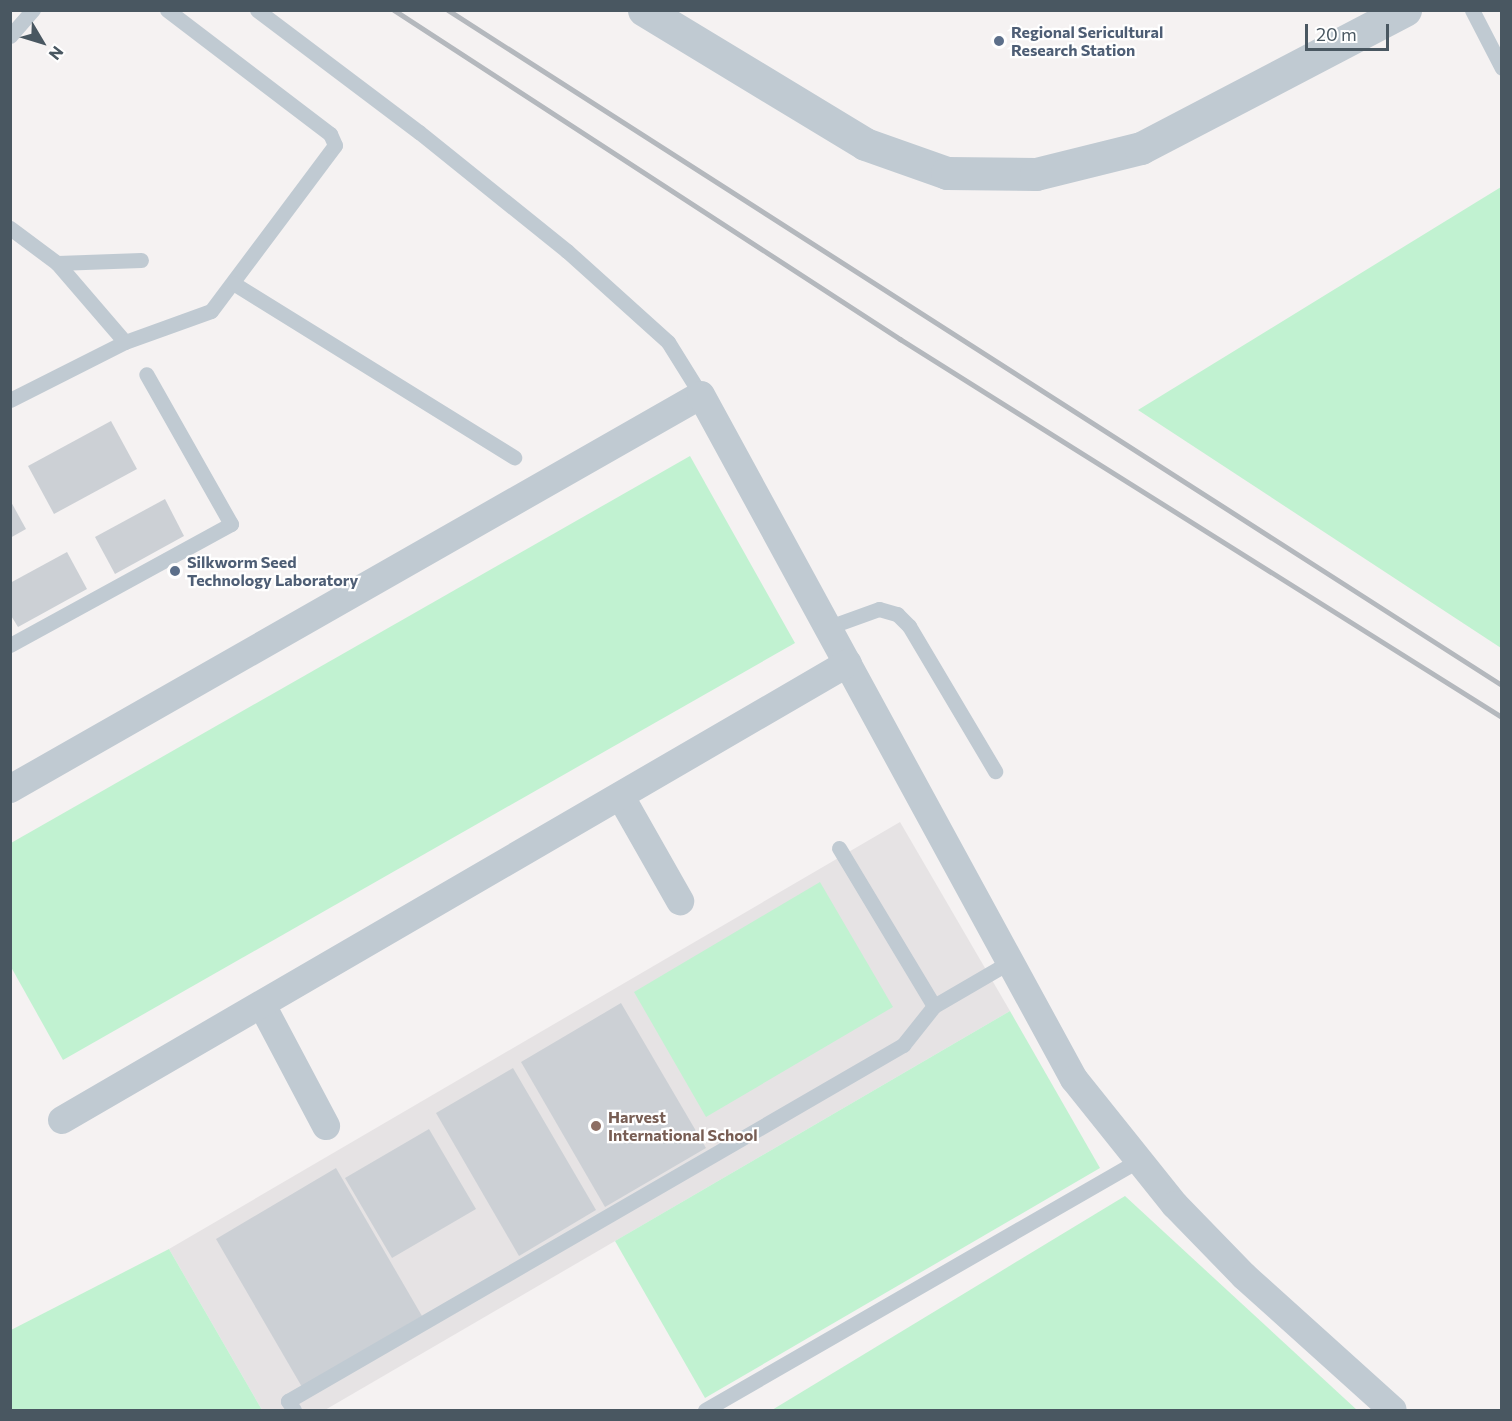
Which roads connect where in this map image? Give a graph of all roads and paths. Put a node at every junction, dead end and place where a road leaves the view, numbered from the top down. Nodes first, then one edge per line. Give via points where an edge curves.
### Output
1 (33, 10) edge
2 (167, 10) edge
3 (257, 10) edge
4 (644, 10) edge
5 (1405, 10) edge
6 (1472, 10) edge
7 (10, 36) edge
8 (1502, 68) edge
9 (10, 228) edge
10 (141, 260) dead end
11 (57, 263) junction
12 (233, 283) junction
13 (125, 342) junction
14 (146, 374) dead end
15 (702, 395) junction
16 (10, 400) edge
17 (514, 457) dead end
18 (829, 627) junction
19 (10, 645) edge
20 (848, 663) junction
21 (995, 771) dead end
22 (10, 789) edge
23 (621, 797) junction
24 (839, 848) dead end
25 (680, 901) dead end
26 (1008, 963) junction
27 (262, 1005) junction
28 (934, 1006) junction
29 (62, 1120) dead end
30 (326, 1126) dead end
31 (1139, 1160) junction
32 (294, 1410) edge
33 (705, 1410) edge
34 (1393, 1410) edge

1 - 7 lane
2 - 12 lane via 330,134 335,145
3 - 15 lane via 419,132 567,251 668,342
4 - 5 street via 865,144 947,173 1036,174 1141,148
6 - 8 lane
9 - 11 lane
10 - 11 lane
11 - 13 lane
12 - 13 lane via 211,311
12 - 17 lane
13 - 16 lane
14 - 19 lane via 231,524
15 - 18 street
15 - 22 street
18 - 20 street
18 - 21 lane via 879,609 897,614 909,626
20 - 23 street
20 - 26 street
23 - 25 street
23 - 27 street
24 - 28 lane
26 - 28 lane
26 - 31 street via 1074,1079
27 - 29 street
27 - 30 street
28 - 32 lane via 903,1045 288,1401
31 - 33 lane
31 - 34 street via 1175,1205 1244,1276

